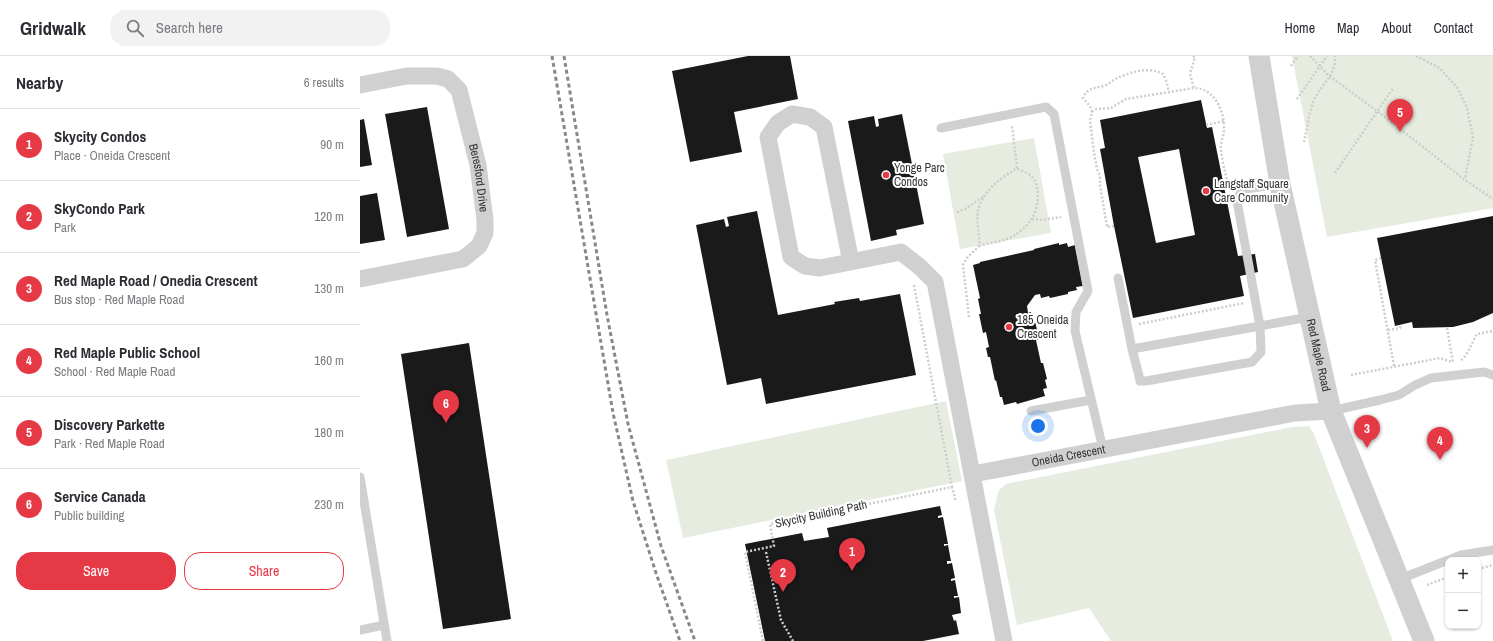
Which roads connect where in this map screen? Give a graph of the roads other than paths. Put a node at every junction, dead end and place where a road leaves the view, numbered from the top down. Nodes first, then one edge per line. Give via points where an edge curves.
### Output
1 (1259, 56) edge
2 (360, 85) edge
3 (941, 128) dead end
4 (1280, 184) junction
5 (851, 262) junction
6 (1118, 278) dead end
7 (360, 279) edge
8 (1309, 318) junction
9 (1260, 326) junction
10 (1132, 349) junction
11 (1493, 375) edge
12 (1091, 400) junction
13 (1031, 411) dead end
14 (1332, 411) junction
15 (1102, 449) junction
16 (973, 474) junction
17 (360, 477) edge
18 (1493, 550) edge
19 (1456, 557) edge
20 (1445, 561) edge
21 (1400, 579) junction
22 (384, 625) junction
23 (360, 630) edge
24 (387, 641) edge
25 (1004, 641) edge
26 (1424, 641) edge

1 - 4 street, Red Maple Road
2 - 7 street, Beresford Drive via 407,76 437,76 448,79 459,90 478,165 485,233 479,246 463,259
3 - 12 lane via 1046,107 1054,114 1088,291 1076,312 1075,331
4 - 8 street, Red Maple Road
4 - 9 lane via 1245,189 1237,201
5 - 5 street via 820,268 804,266 791,257 768,137 778,123 792,114 810,117 824,127
5 - 16 street via 901,252 935,282
6 - 10 lane
8 - 9 lane
8 - 14 street, Red Maple Road
9 - 10 lane
9 - 10 lane via 1261,352 1252,362 1140,381
11 - 14 lane via 1484,372 1431,378 1400,395
12 - 13 lane
12 - 15 lane
14 - 15 street, Oneida Crescent via 1295,413
14 - 21 street, Red Maple Road
15 - 16 street, Oneida Crescent
16 - 25 street
17 - 22 lane
18 - 19 lane
20 - 21 lane
21 - 26 street, Red Maple Road
22 - 23 lane
22 - 24 lane

